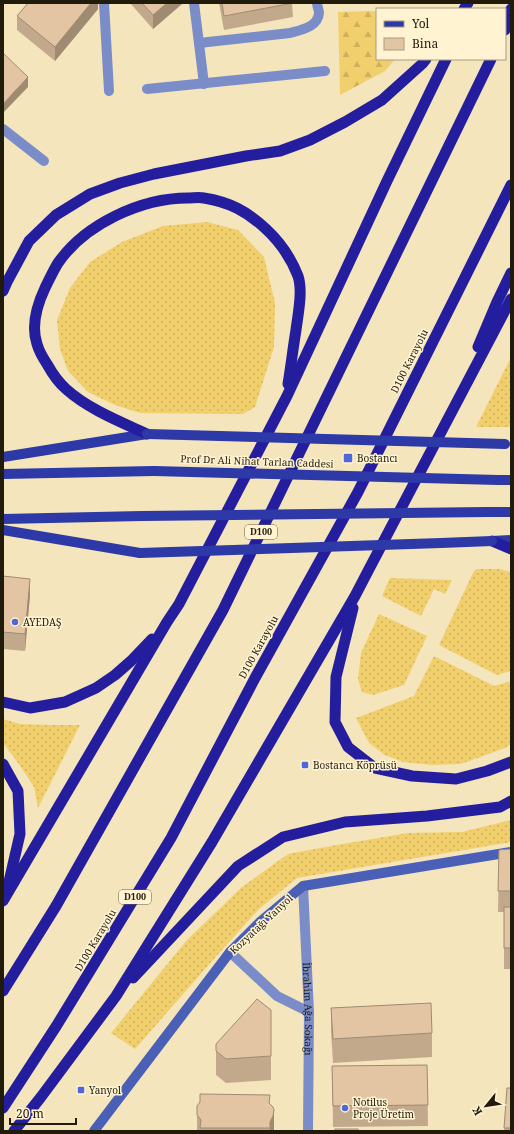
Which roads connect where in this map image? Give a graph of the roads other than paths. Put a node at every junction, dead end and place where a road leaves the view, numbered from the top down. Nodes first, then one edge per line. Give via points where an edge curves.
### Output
1 (104, 3) edge
2 (194, 3) edge
3 (317, 3) edge
4 (511, 9) edge
5 (511, 17) edge
6 (506, 27) edge
7 (506, 29) edge
8 (199, 42) junction
9 (425, 60) edge
10 (446, 60) edge
11 (491, 60) edge
12 (325, 71) dead end
13 (204, 84) junction
14 (147, 89) dead end
15 (108, 91) dead end
16 (3, 129) edge
17 (44, 162) dead end
18 (511, 185) edge
19 (511, 273) edge
20 (3, 291) edge
21 (511, 299) edge
22 (286, 396) junction
23 (451, 414) junction
24 (147, 434) junction
25 (508, 444) edge
26 (3, 457) edge
27 (3, 474) edge
28 (511, 480) edge
29 (511, 512) edge
30 (3, 519) edge
31 (3, 530) edge
32 (511, 540) edge
33 (492, 541) junction
34 (511, 549) edge
35 (355, 596) junction
36 (167, 622) junction
37 (3, 702) edge
38 (511, 762) edge
39 (3, 764) edge
40 (511, 801) edge
41 (511, 852) edge
42 (303, 886) junction
43 (4, 899) edge
44 (230, 952) junction
45 (3, 991) edge
46 (116, 996) junction
47 (309, 1012) junction
48 (3, 1108) edge
49 (14, 1131) edge
50 (94, 1131) edge
51 (308, 1131) edge

1 - 15 street
2 - 8 street
3 - 8 street via 317,19 304,29 290,33
4 - 6 highway
5 - 7 highway
8 - 13 street
9 - 20 highway via 382,100 310,140 280,151 154,174 90,194 56,215 30,241
10 - 22 highway
11 - 45 highway, D100 via 224,610 56,906
12 - 13 street
13 - 14 street
16 - 17 street
18 - 48 highway, D100 Karayolu / D100 via 358,492 255,678 171,838
19 - 23 highway
21 - 23 highway
22 - 24 highway via 300,299 298,277 277,239 247,213 236,207 202,198 162,200 119,215 80,238 58,263 43,294 35,321 37,345 57,380 66,390 112,419
22 - 36 highway via 179,604
23 - 35 highway
24 - 25 main road, bridge
24 - 26 main road
27 - 28 main road, Prof Dr Ali Nihat Tarlan Caddesi, bridge via 154,471
29 - 30 main road, bridge
31 - 33 main road, bridge via 140,552
32 - 33 main road
33 - 34 highway
35 - 38 highway via 336,677 335,722 348,747 375,768 412,776 456,779
35 - 46 highway via 212,842
36 - 37 highway via 131,662 96,688 65,702 30,708
36 - 43 highway
39 - 43 highway via 18,791 20,834
40 - 46 highway via 500,807 345,822 283,837 238,866
41 - 42 main road
42 - 44 main road, Kozyatağı Yanyol via 261,921
42 - 47 street, İbrahim Ağa Sokağı
44 - 47 street via 277,996
44 - 50 main road, Kozyatağı Yanyol
46 - 49 highway
47 - 51 street, İbrahim Ağa Sokağı

